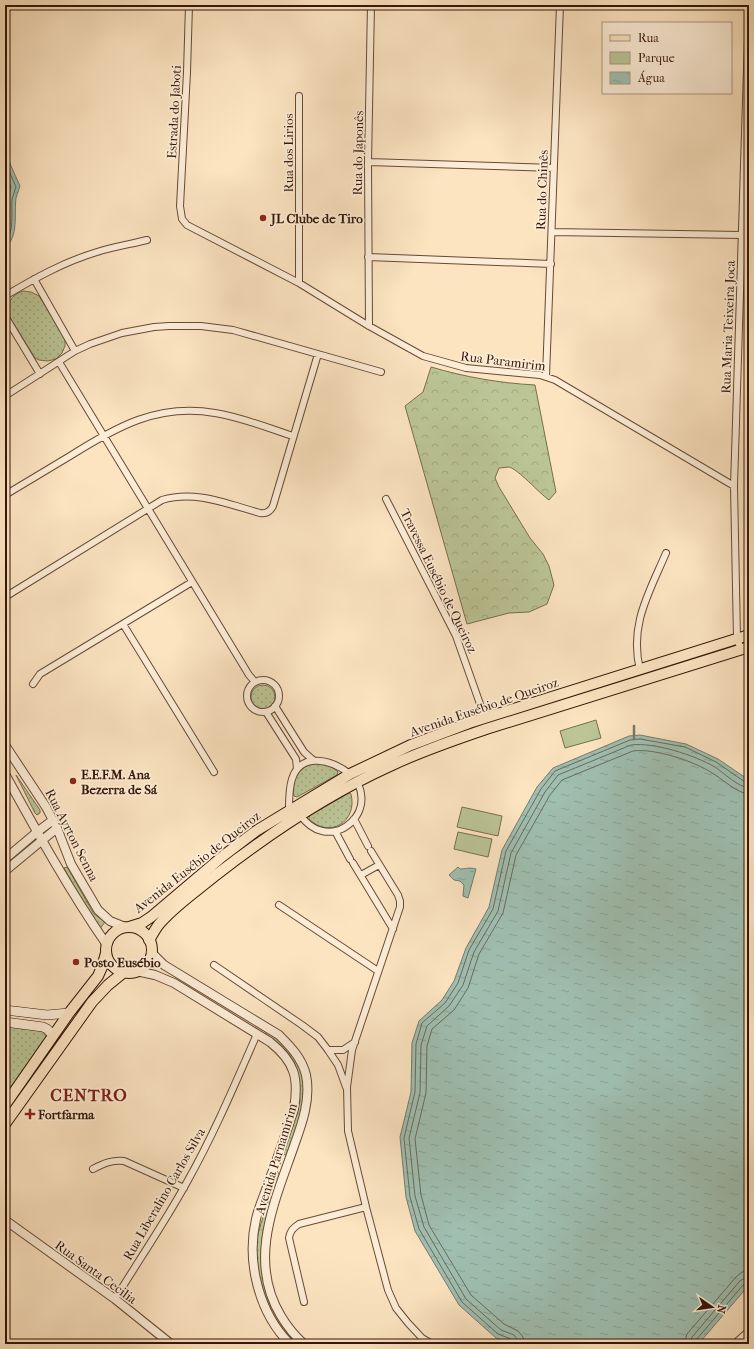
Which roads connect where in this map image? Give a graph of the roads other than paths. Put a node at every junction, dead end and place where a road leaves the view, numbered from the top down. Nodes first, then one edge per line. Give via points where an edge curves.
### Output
1 (189, 5) edge
2 (371, 5) edge
3 (560, 5) edge
4 (749, 5) edge
5 (299, 96) dead end
6 (748, 97) edge
7 (747, 108) edge
8 (368, 162) junction
9 (554, 168) junction
10 (182, 219) joint
11 (552, 232) junction
12 (742, 234) junction
13 (147, 240) dead end
14 (368, 257) junction
15 (551, 264) junction
16 (34, 279) junction
17 (298, 282) junction
18 (5, 296) edge
19 (5, 316) edge
20 (369, 326) junction
21 (75, 351) junction
22 (318, 354) junction
23 (59, 362) junction
24 (381, 372) dead end
25 (40, 374) junction
26 (546, 376) junction
27 (5, 396) edge
28 (103, 435) junction
29 (293, 436) junction
30 (734, 486) junction
31 (5, 495) edge
32 (386, 499) dead end
33 (148, 509) junction
34 (666, 553) dead end
35 (192, 582) junction
36 (5, 597) edge
37 (123, 624) junction
38 (749, 635) edge
39 (737, 638) junction
40 (745, 649) edge
41 (640, 670) junction
42 (255, 682) junction
43 (33, 684) dead end
44 (275, 706) junction
45 (266, 712) junction
46 (485, 718) junction
47 (297, 741) junction
48 (5, 745) edge
49 (288, 746) junction
50 (313, 760) junction
51 (297, 769) junction
52 (214, 772) dead end
53 (5, 774) edge
54 (350, 774) junction
55 (357, 782) junction
56 (289, 810) junction
57 (300, 815) junction
58 (354, 819) junction
59 (53, 820) junction
60 (57, 828) junction
61 (335, 831) junction
62 (37, 832) junction
63 (41, 840) junction
64 (5, 859) edge
65 (379, 865) junction
66 (5, 871) edge
67 (361, 875) junction
68 (279, 905) dead end
69 (398, 913) junction
70 (384, 914) junction
71 (127, 927) junction
72 (393, 929) junction
73 (149, 940) junction
74 (107, 949) junction
75 (151, 952) junction
76 (214, 965) dead end
77 (136, 971) junction
78 (378, 971) junction
79 (124, 972) junction
80 (215, 996) junction
81 (210, 1005) junction
82 (5, 1010) edge
83 (69, 1013) junction
84 (5, 1022) edge
85 (257, 1034) junction
86 (53, 1035) junction
87 (354, 1042) junction
88 (328, 1050) junction
89 (347, 1087) junction
90 (5, 1105) edge
91 (5, 1124) edge
92 (277, 1160) junction
93 (288, 1164) junction
94 (94, 1169) dead end
95 (184, 1188) junction
96 (366, 1207) junction
97 (5, 1220) edge
98 (115, 1299) junction
99 (304, 1302) dead end
100 (749, 1331) edge
101 (172, 1344) edge
102 (290, 1344) edge
103 (304, 1344) edge
104 (432, 1344) edge
105 (734, 1344) edge

1 - 10 street, Estrada do Jaboti via 180,206
2 - 8 street, Rua do Japonês
3 - 9 street, Rua do Chinês
4 - 6 street, Rua Maria Teixeira Joca
5 - 17 street, Rua dos Lirios
6 - 7 street, Rua Maria Teixeira Joca
7 - 12 street, Rua Maria Teixeira Joca
8 - 9 street
8 - 14 street, Rua do Japonês
9 - 11 street, Rua do Chinês
10 - 17 street, Rua Paramirim via 190,227
11 - 12 street
11 - 15 street, Rua do Chinês
12 - 30 street, Rua Maria Teixeira Joca
13 - 16 street via 81,257
14 - 15 street
14 - 20 street, Rua do Japonês
15 - 26 street, Rua do Chinês
16 - 18 street
16 - 21 street
17 - 20 street, Rua Paramirim
19 - 25 street
20 - 26 street, Rua Paramirim via 423,356 452,365
21 - 22 street via 122,333 185,325 233,330
21 - 23 street
22 - 24 street
22 - 29 street
23 - 25 street
23 - 28 street
25 - 27 street
26 - 30 street, Rua Paramirim
28 - 29 street via 149,416 188,411 228,415
28 - 31 street
28 - 33 street
29 - 33 street via 272,506 267,513 260,514 204,497 188,496 162,500
30 - 39 street, Rua Maria Teixeira Joca
32 - 46 street, Travessa Eusébio de Queiroz via 456,636
33 - 35 street
33 - 36 street
34 - 41 street via 637,630 636,645
35 - 37 street
35 - 42 street
37 - 43 street via 40,674
37 - 52 street
38 - 39 main road, Avenida Eusébio de Queiroz
39 - 40 street, Rua Maria Teixeira Joca
39 - 41 main road, Avenida Eusébio de Queiroz
40 - 55 main road, Avenida Eusébio de Queiroz via 476,732
41 - 46 main road, Avenida Eusébio de Queiroz
42 - 44 street via 266,680 275,686 279,696
42 - 45 street via 247,694 249,704 256,711
44 - 45 street
44 - 47 street
45 - 49 street
46 - 54 main road, Avenida Eusébio de Queiroz via 411,745
47 - 49 street
47 - 50 street
48 - 59 street, Rua Ayrton Senna
49 - 51 street via 296,760
50 - 51 street
50 - 54 street via 335,765
51 - 56 street via 292,778
53 - 62 street, Rua Ayrton Senna
54 - 56 main road, Avenida Eusébio de Queiroz
55 - 57 main road, Avenida Eusébio de Queiroz
55 - 58 street via 361,794 360,808
56 - 71 main road, Avenida Eusébio de Queiroz via 223,856 151,917 142,923
57 - 61 street via 309,826 322,831
57 - 73 main road, Avenida Eusébio de Queiroz via 238,858 190,896 162,921
58 - 61 street via 346,827
58 - 65 street
59 - 60 street, Rua Ayrton Senna
59 - 62 street
60 - 63 street
60 - 71 street, Rua Ayrton Senna via 71,864 98,910 110,921
61 - 67 street
62 - 63 street, Rua Ayrton Senna
62 - 64 street
63 - 66 street
63 - 74 street, Rua Ayrton Senna
65 - 67 street
65 - 69 street via 398,895
67 - 70 street
68 - 78 street
69 - 70 street via 391,916
69 - 72 street
70 - 72 street
71 - 73 main road via 141,930
71 - 74 main road via 113,933
72 - 78 street
73 - 75 main road
74 - 79 main road via 108,959 112,965
74 - 83 main road via 98,976
75 - 77 main road via 147,964
75 - 80 street, Avenida Parnamirim via 164,965
76 - 88 street via 302,1025 318,1037
77 - 79 main road
77 - 81 street, Avenida Parnamirim via 166,978
78 - 87 street
79 - 91 main road via 92,1002
80 - 81 street
80 - 93 street, Avenida Parnamirim via 279,1035 302,1063 306,1074 306,1102
81 - 85 street, Avenida Parnamirim
82 - 83 main road via 46,1015
83 - 86 main road
84 - 86 main road via 43,1027
85 - 92 street, Avenida Parnamirim via 281,1051 290,1063 295,1078 297,1091 294,1109
85 - 95 street, Rua Liberalino Carlos Silva via 227,1104
86 - 90 main road
87 - 88 street via 343,1050
87 - 89 street
88 - 89 street via 338,1065
89 - 96 street via 348,1131
92 - 93 street
92 - 102 street, Avenida Parnamirim via 256,1219 254,1265 265,1307 276,1327
93 - 103 street, Avenida Parnamirim via 267,1229 265,1265 269,1289 279,1312
94 - 95 street via 115,1160 124,1161
95 - 98 street, Rua Liberalino Carlos Silva
96 - 99 street via 299,1224 290,1232 288,1238
96 - 104 street via 388,1290 396,1308 408,1324
97 - 98 street, Rua Santa Cecilia
98 - 101 street, Rua Santa Cecilia
100 - 105 street

